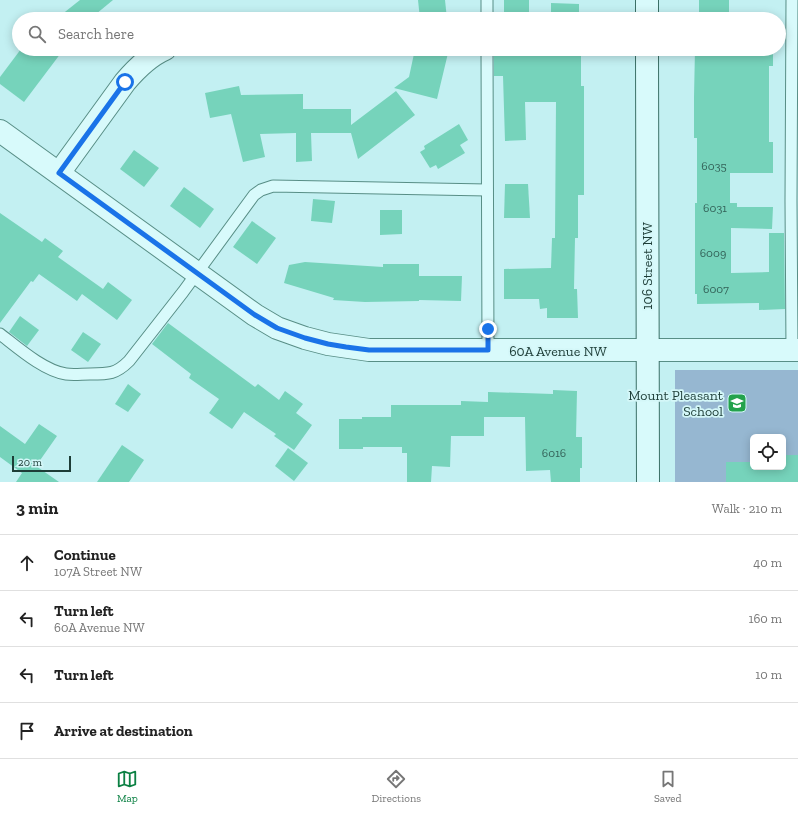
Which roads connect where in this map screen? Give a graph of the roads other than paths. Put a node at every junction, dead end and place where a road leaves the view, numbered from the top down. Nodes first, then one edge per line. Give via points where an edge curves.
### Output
1 (487, 0) edge
2 (647, 0) edge
3 (792, 0) edge
4 (487, 12) edge
5 (647, 12) edge
6 (154, 56) edge
7 (487, 56) edge
8 (647, 56) edge
9 (0, 131) edge
10 (59, 173) junction
11 (487, 190) junction
12 (794, 201) edge
13 (196, 274) junction
14 (0, 334) edge
15 (488, 350) junction
16 (795, 350) edge
17 (648, 351) junction
18 (648, 482) edge

1 - 4 lane
2 - 5 street
3 - 12 lane
6 - 10 street via 134,71
7 - 11 lane
8 - 17 street, 106 Street NW
9 - 10 street, 60A Avenue NW
10 - 13 street, 60A Avenue NW
11 - 13 lane via 273,186 254,195
11 - 15 lane
12 - 16 lane
13 - 14 lane via 129,361 115,372 65,374 41,364
13 - 15 street, 60A Avenue NW via 277,328 328,344 369,350
15 - 17 street, 60A Avenue NW
16 - 17 street, 60A Avenue NW
17 - 18 street, 106 Street NW

